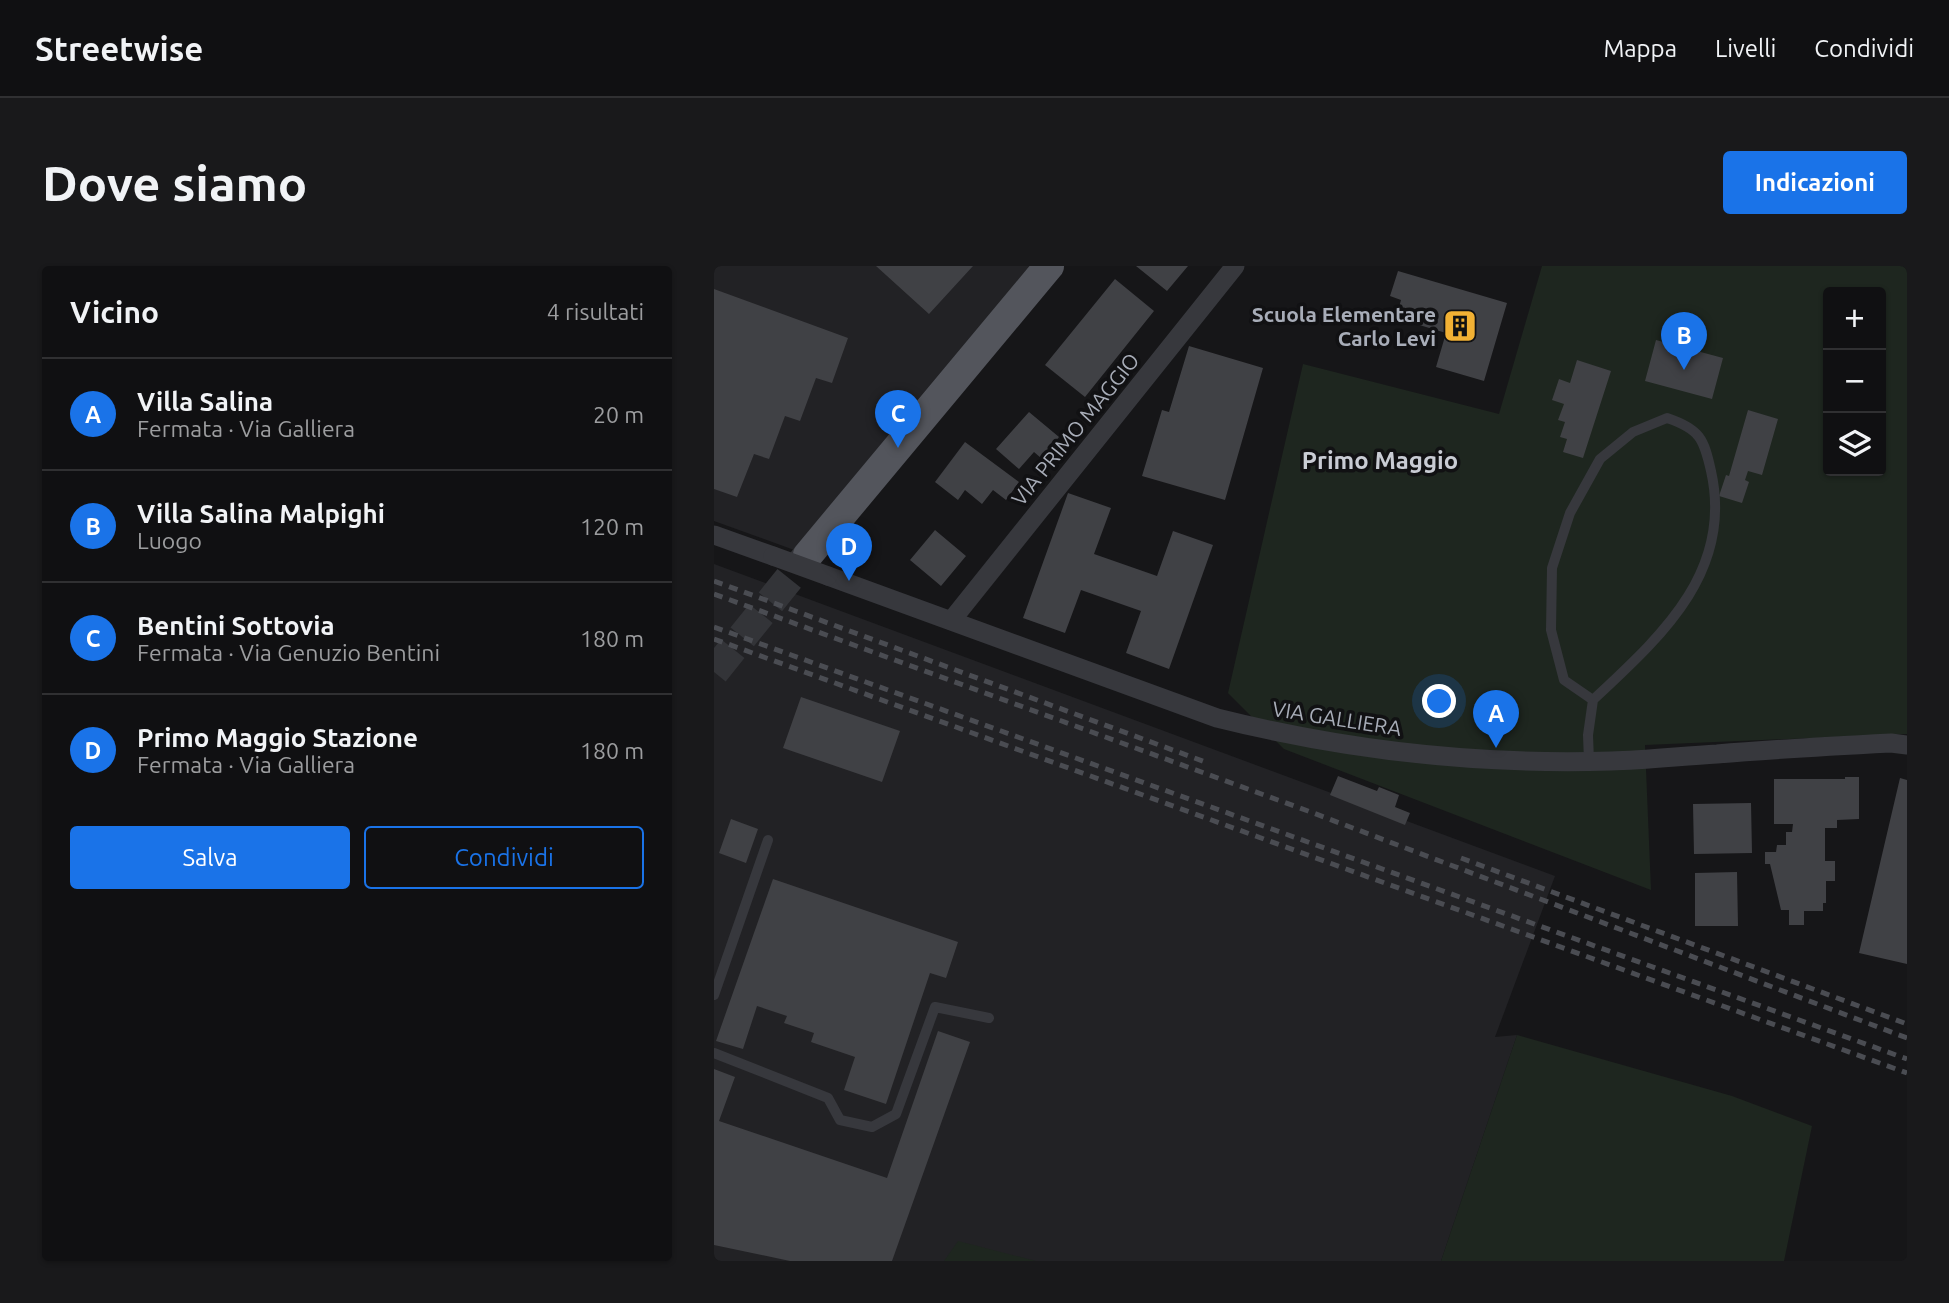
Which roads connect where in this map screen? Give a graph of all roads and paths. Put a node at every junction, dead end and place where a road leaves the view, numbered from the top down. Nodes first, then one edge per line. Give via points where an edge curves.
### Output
1 (1049, 266) edge
2 (1235, 266) edge
3 (714, 535) edge
4 (808, 555) tunnel mouth
5 (951, 621) junction
6 (1593, 701) junction
7 (1907, 745) edge
8 (1589, 761) junction
9 (768, 840) dead end
10 (714, 995) edge
11 (989, 1018) dead end
12 (714, 1053) edge

1 - 4 main road
2 - 5 street, VIA PRIMO MAGGIO
3 - 5 street, VIA GALLIERA, bridge
5 - 8 street, VIA GALLIERA via 1178,705 1265,730 1399,751
6 - 6 lane via 1564,680 1551,629 1552,568 1570,513 1600,459 1633,432 1668,418 1683,423 1705,442 1714,483 1715,523 1705,564 1657,640
6 - 8 lane
7 - 8 street, VIA GALLIERA
9 - 10 lane
11 - 12 lane via 935,1007 896,1114 872,1127 840,1120 828,1098

